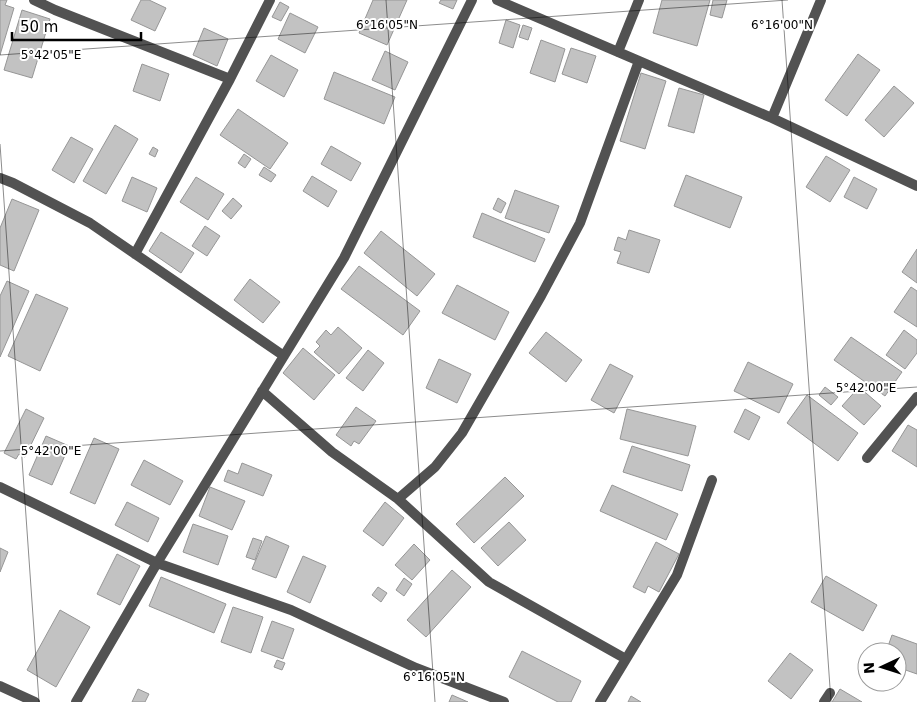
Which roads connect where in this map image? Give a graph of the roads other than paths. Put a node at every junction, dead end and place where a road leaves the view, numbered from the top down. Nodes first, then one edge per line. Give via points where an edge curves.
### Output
1 (34, 0) edge
2 (270, 0) edge
3 (472, 0) edge
4 (497, 0) edge
5 (639, 0) edge
6 (820, 0) edge
7 (618, 52) junction
8 (639, 61) junction
9 (230, 80) junction
10 (772, 118) junction
11 (0, 178) edge
12 (917, 186) edge
13 (135, 254) junction
14 (284, 356) junction
15 (262, 391) junction
16 (917, 398) edge
17 (867, 458) dead end
18 (712, 480) dead end
19 (0, 487) edge
20 (398, 499) junction
21 (157, 563) junction
22 (626, 659) junction
23 (0, 686) edge
24 (35, 702) edge
25 (76, 702) edge
26 (504, 702) edge
27 (600, 702) edge

1 - 9 street
2 - 9 street
3 - 14 street via 344,258
4 - 7 street
5 - 7 street
6 - 10 street
7 - 8 street
8 - 10 street
8 - 20 street via 580,223 541,296 462,432 435,467
9 - 13 street
10 - 12 street
11 - 13 street via 90,223
13 - 14 street
14 - 15 street
15 - 20 street via 332,452
15 - 21 street
16 - 17 street
18 - 22 street via 677,575
19 - 21 street
20 - 22 street via 489,582
21 - 25 street
21 - 26 street via 291,610 416,668
22 - 27 street
23 - 24 street

